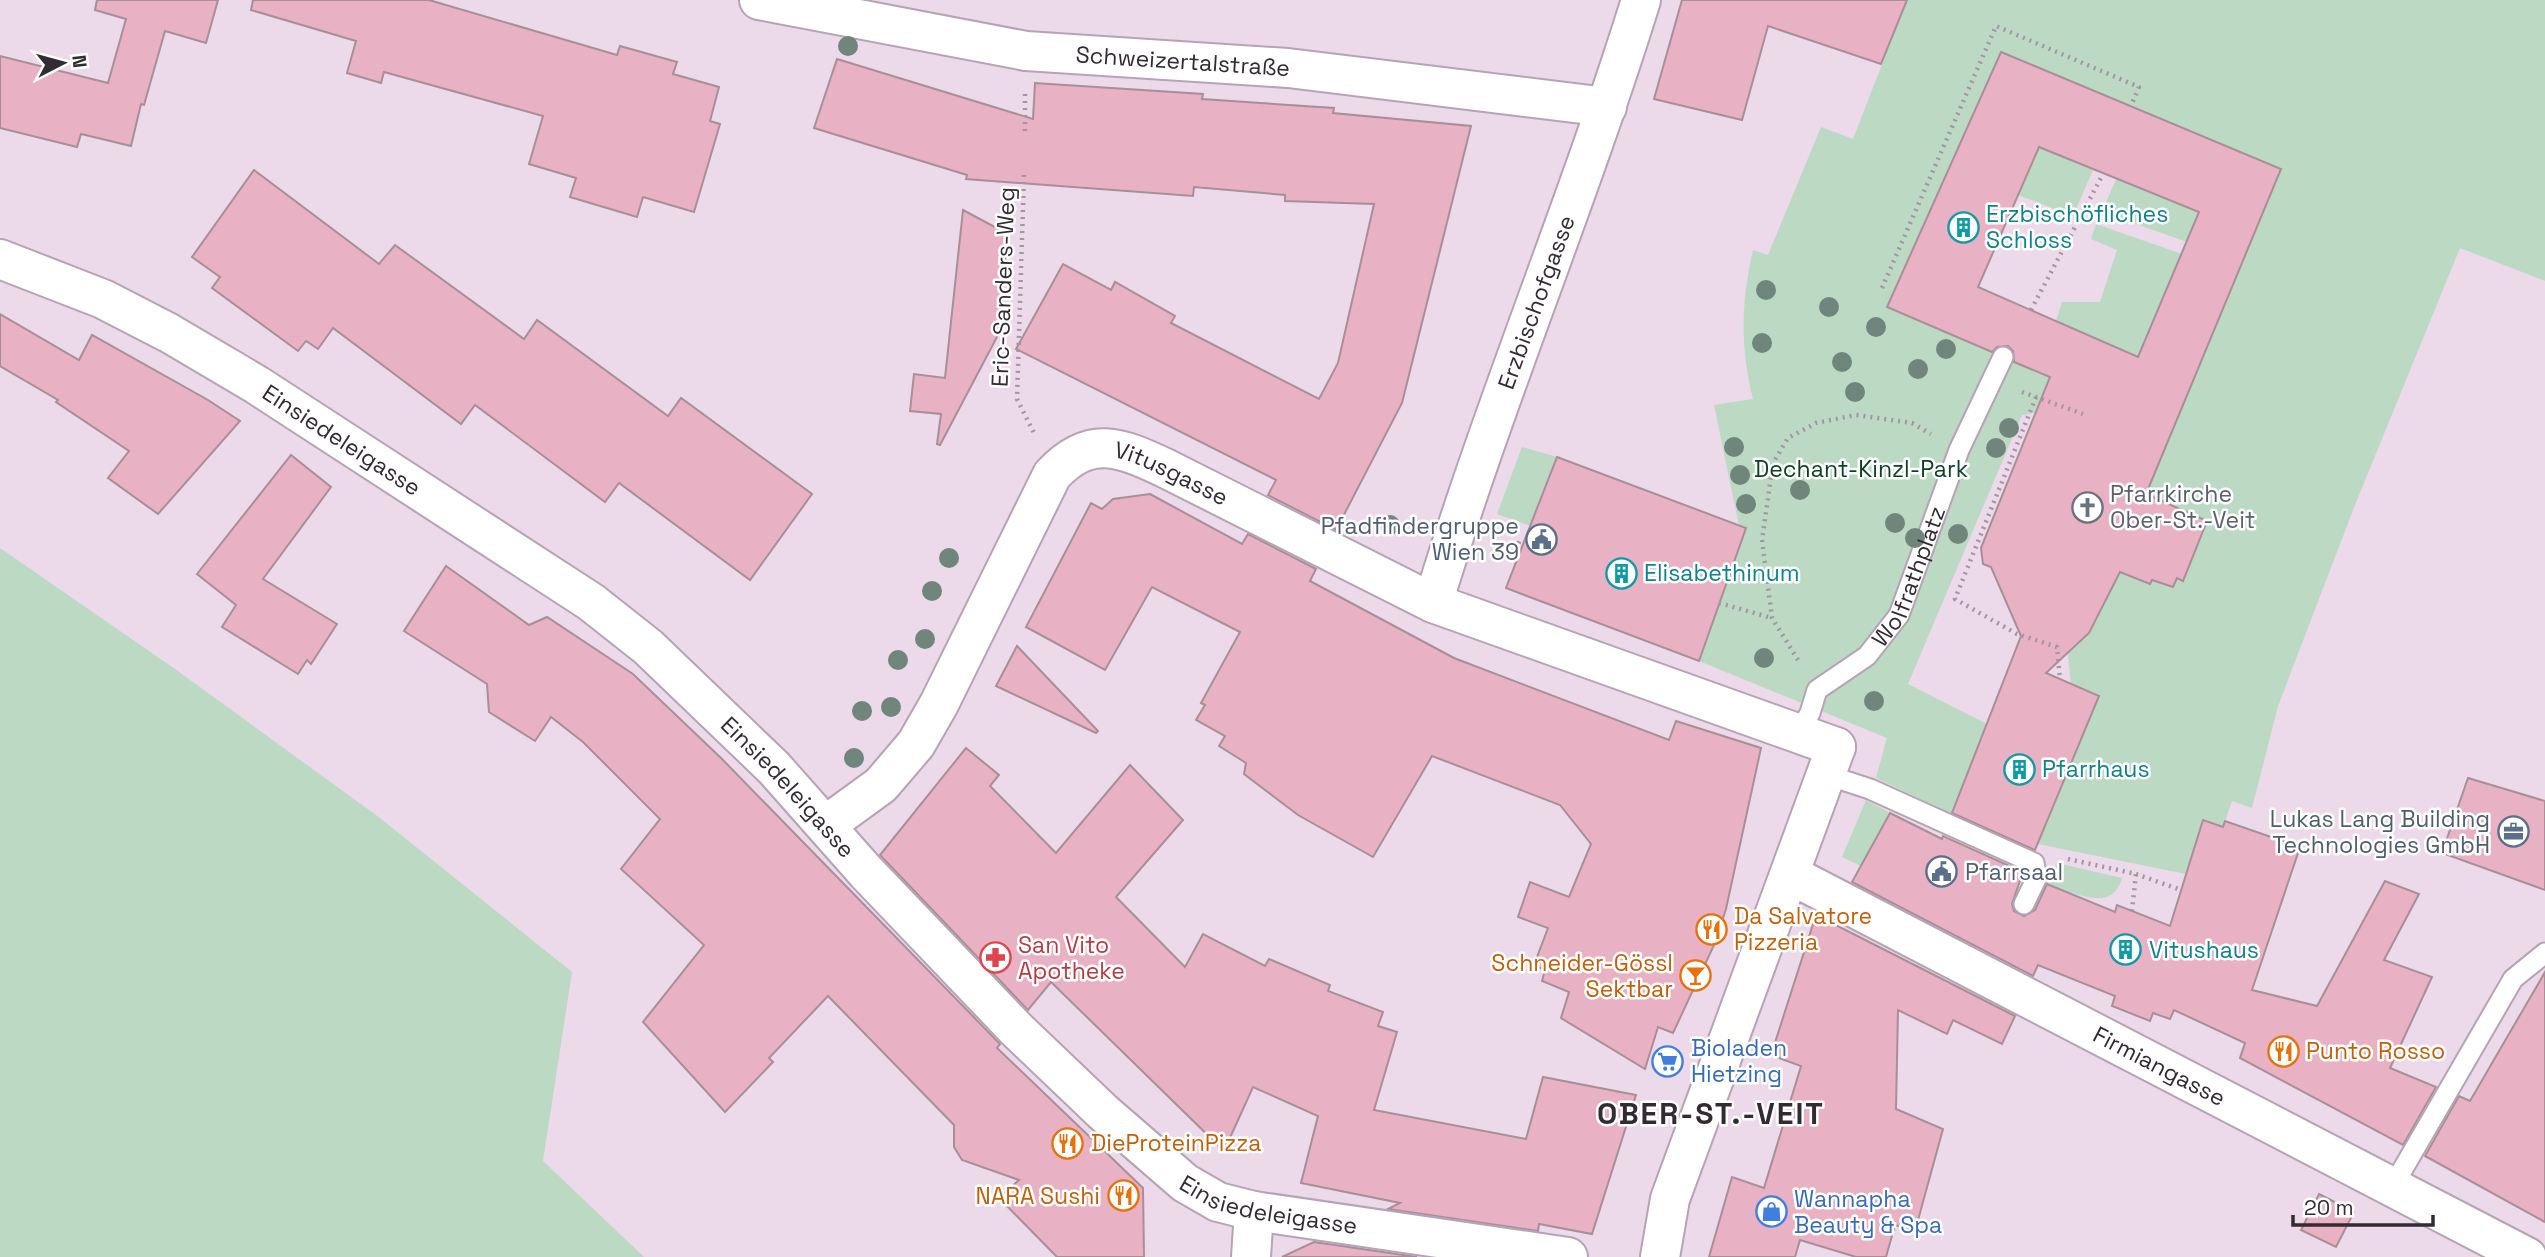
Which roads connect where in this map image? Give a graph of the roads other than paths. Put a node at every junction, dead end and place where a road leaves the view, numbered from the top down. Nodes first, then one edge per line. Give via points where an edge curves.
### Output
1 (759, 0) edge
2 (1641, 0) edge
3 (1608, 107) junction
4 (0, 259) edge
5 (2003, 357) dead end
6 (1433, 603) junction
7 (1798, 734) junction
8 (1831, 761) junction
9 (826, 825) junction
10 (1791, 875) junction
11 (2024, 904) dead end
12 (2545, 953) edge
13 (2393, 1186) junction
14 (1254, 1211) junction
15 (1251, 1257) edge
16 (1568, 1257) edge
17 (1660, 1257) edge
18 (2527, 1257) edge

1 - 3 street, Schweizertalstraße via 1026,51 1288,68
2 - 3 street, Erzbischofgasse
3 - 6 street, Erzbischofgasse
4 - 9 street, Einsiedeleigasse via 103,299 169,333 591,602 670,667
5 - 7 lane, Wolfrathplatz via 1959,450 1899,615 1867,656 1817,690
6 - 7 street, Vitusgasse
6 - 9 street, Vitusgasse via 1165,468 1121,450 1091,448 1075,454 1052,475 916,744 881,785
7 - 8 street
8 - 10 street
8 - 11 lane via 1870,789 2034,863 2037,877
9 - 14 street, Einsiedeleigasse via 1017,1030 1137,1143 1203,1195
10 - 13 street, Firmiangasse
10 - 17 street via 1671,1199
12 - 13 lane via 2513,979
13 - 18 street, Firmiangasse
14 - 15 street
14 - 16 street, Einsiedeleigasse

